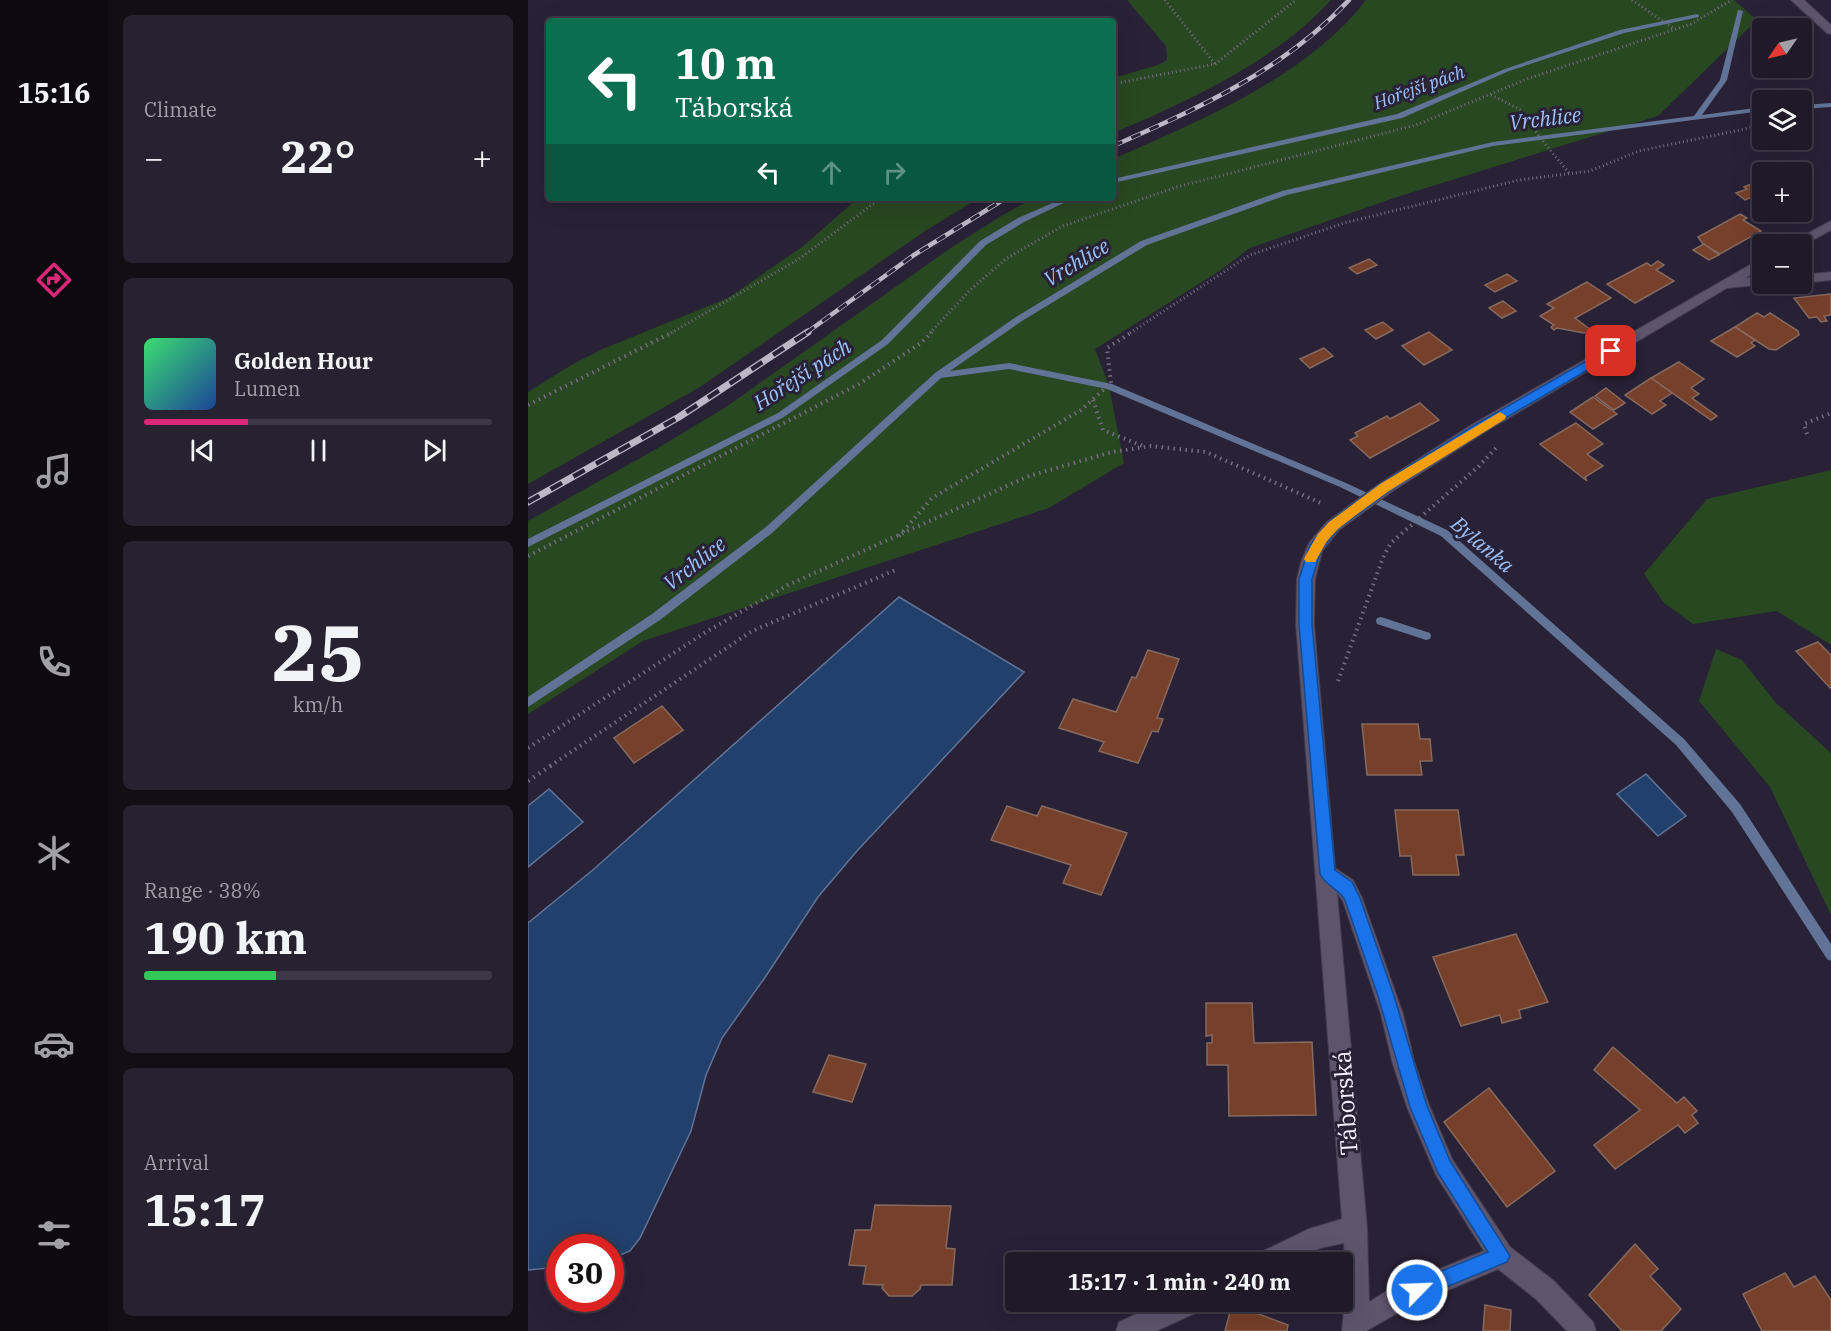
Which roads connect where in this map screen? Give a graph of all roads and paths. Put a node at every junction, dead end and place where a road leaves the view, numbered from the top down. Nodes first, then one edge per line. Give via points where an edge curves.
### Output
1 (1165, 0) edge
2 (1296, 0) edge
3 (1632, 0) edge
4 (1732, 0) edge
5 (1797, 0) edge
6 (1674, 29) junction
7 (1831, 31) edge
8 (1215, 64) junction
9 (1116, 83) edge
10 (1490, 95) junction
11 (1752, 127) edge
12 (1570, 174) junction
13 (877, 201) edge
14 (1831, 225) edge
15 (1812, 235) edge
16 (1752, 268) edge
17 (1831, 276) edge
18 (1812, 278) edge
19 (1752, 282) edge
20 (1722, 284) junction
21 (1093, 400) junction
22 (528, 405) edge
23 (1831, 413) edge
24 (1807, 434) dead end
25 (1501, 443) dead end
26 (1145, 447) junction
27 (1326, 505) dead end
28 (899, 536) junction
29 (528, 556) edge
30 (898, 569) dead end
31 (1312, 690) junction
32 (528, 748) edge
33 (528, 781) edge
34 (1327, 874) junction
35 (1355, 1228) junction
36 (1288, 1252) edge
37 (1501, 1256) junction
38 (1169, 1312) edge
39 (1355, 1327) edge
40 (1128, 1331) edge
41 (1584, 1331) edge

1 - 8 path
2 - 8 path
3 - 6 path
4 - 6 path via 1691,24
5 - 7 street
6 - 10 path
8 - 9 path
10 - 12 path via 1523,111
10 - 29 path via 1416,125 1177,187 1063,226 1007,258 970,290 921,344 859,384
11 - 12 path via 1639,151 1590,171
12 - 21 path via 1519,180 1344,223 1250,255 1107,348 1111,383
13 - 22 path via 799,259 650,345
14 - 15 street
16 - 20 street, Táborská
17 - 18 street
19 - 20 street
20 - 31 street, Táborská via 1479,428 1334,526 1310,562 1306,579 1305,624
21 - 26 path via 1103,430
21 - 28 path via 932,498
23 - 24 path via 1804,424
25 - 31 path via 1391,543 1336,686
26 - 27 path via 1206,452
26 - 28 path via 1112,452 1029,476
28 - 32 path via 788,585 726,620
30 - 33 path via 752,631
31 - 34 street, Táborská
34 - 35 street, Táborská
34 - 37 street via 1346,887 1352,898 1375,959 1418,1107 1444,1167
35 - 36 street via 1317,1237
35 - 39 street, Táborská
37 - 39 street via 1399,1298
37 - 41 street via 1545,1290
38 - 40 street

